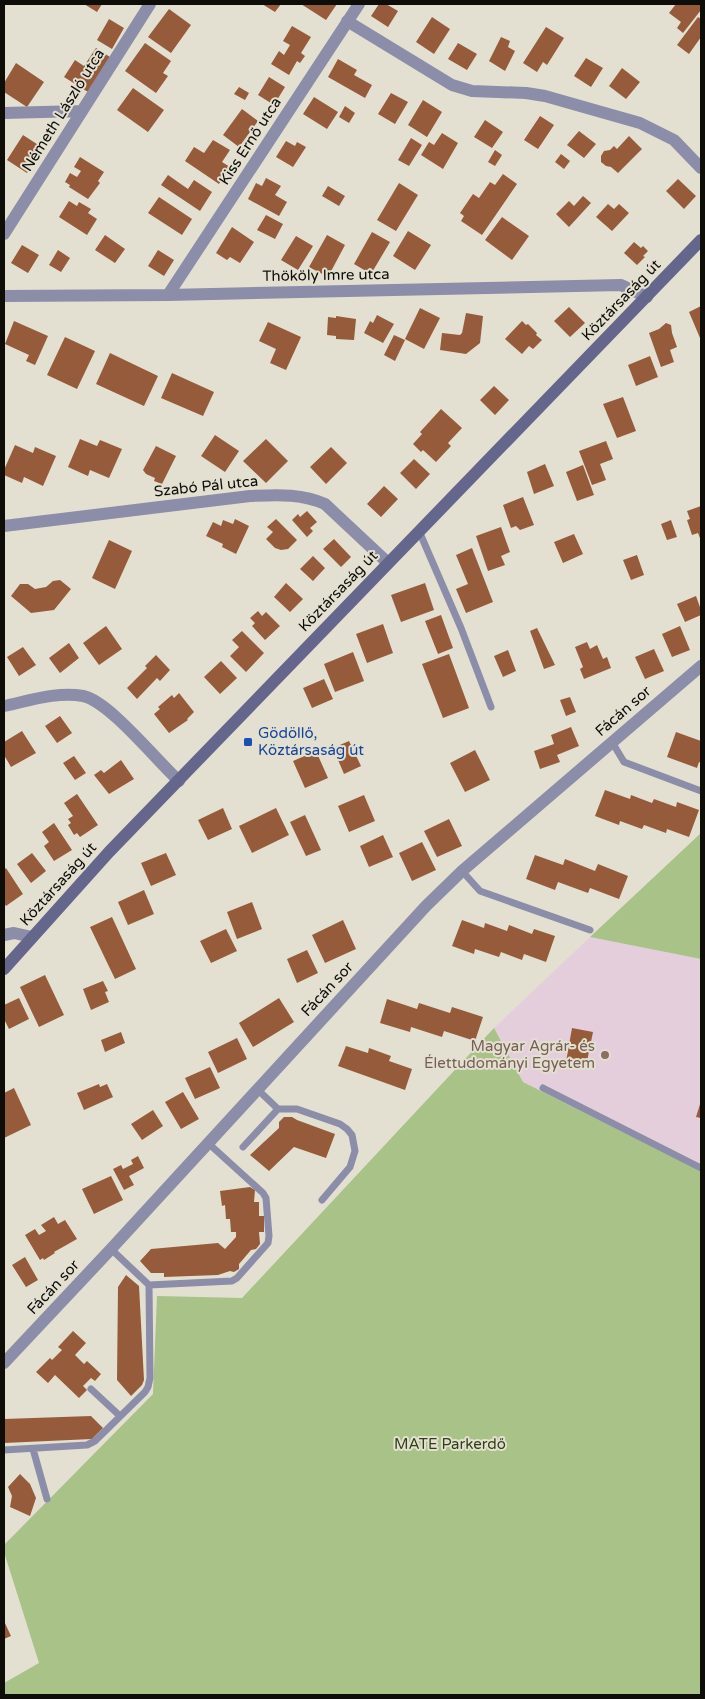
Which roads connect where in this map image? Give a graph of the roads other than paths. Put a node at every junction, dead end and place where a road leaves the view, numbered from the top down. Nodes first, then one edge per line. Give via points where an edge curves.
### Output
1 (150, 4) edge
2 (359, 4) edge
3 (347, 21) junction
4 (81, 111) junction
5 (4, 113) edge
6 (701, 168) edge
7 (4, 234) edge
8 (701, 240) edge
9 (168, 295) junction
10 (4, 296) edge
11 (647, 297) junction
12 (4, 526) edge
13 (419, 531) junction
14 (388, 563) junction
15 (701, 666) edge
16 (4, 706) edge
17 (491, 706) dead end
18 (612, 742) junction
19 (179, 781) junction
20 (701, 791) edge
21 (462, 871) junction
22 (590, 930) dead end
23 (4, 935) edge
24 (32, 937) junction
25 (4, 969) edge
26 (543, 1088) dead end
27 (257, 1089) junction
28 (278, 1109) junction
29 (208, 1143) junction
30 (243, 1147) dead end
31 (701, 1168) edge
32 (322, 1200) dead end
33 (110, 1249) junction
34 (149, 1285) junction
35 (4, 1363) edge
36 (91, 1389) dead end
37 (120, 1416) junction
38 (33, 1449) junction
39 (4, 1450) edge
40 (47, 1499) dead end

1 - 4 street, Németh László utca
2 - 3 street, Kiss Ernő utca
3 - 6 street via 452,85 472,91 539,95 640,123 674,140
3 - 9 street, Kiss Ernő utca
4 - 5 street
4 - 7 street, Németh László utca
8 - 11 main road, Köztársaság út
9 - 10 street, Thököly Imre utca
9 - 11 street, Thököly Imre utca via 621,285
11 - 13 main road, Köztársaság út
12 - 14 street, Szabó Pál utca via 277,494 325,504
13 - 14 main road, Köztársaság út
13 - 17 lane
14 - 19 main road, Köztársaság út
15 - 18 street, Fácán sor
16 - 19 street via 70,695 91,698 110,711
18 - 20 lane via 624,762
18 - 21 street, Fácán sor
19 - 24 main road, Köztársaság út
21 - 22 lane via 480,891
21 - 27 street, Fácán sor
23 - 24 street via 14,932
24 - 25 main road, Köztársaság út
26 - 31 lane
27 - 28 lane
27 - 29 street, Fácán sor
28 - 30 lane
28 - 32 lane via 297,1109 340,1124 352,1135 355,1151 350,1167
29 - 33 street, Fácán sor
29 - 34 lane via 266,1198 268,1243 232,1281
33 - 34 lane
33 - 35 street, Fácán sor
34 - 37 lane via 150,1378 148,1387
36 - 37 lane
37 - 38 lane via 87,1445
38 - 39 lane
38 - 40 lane

